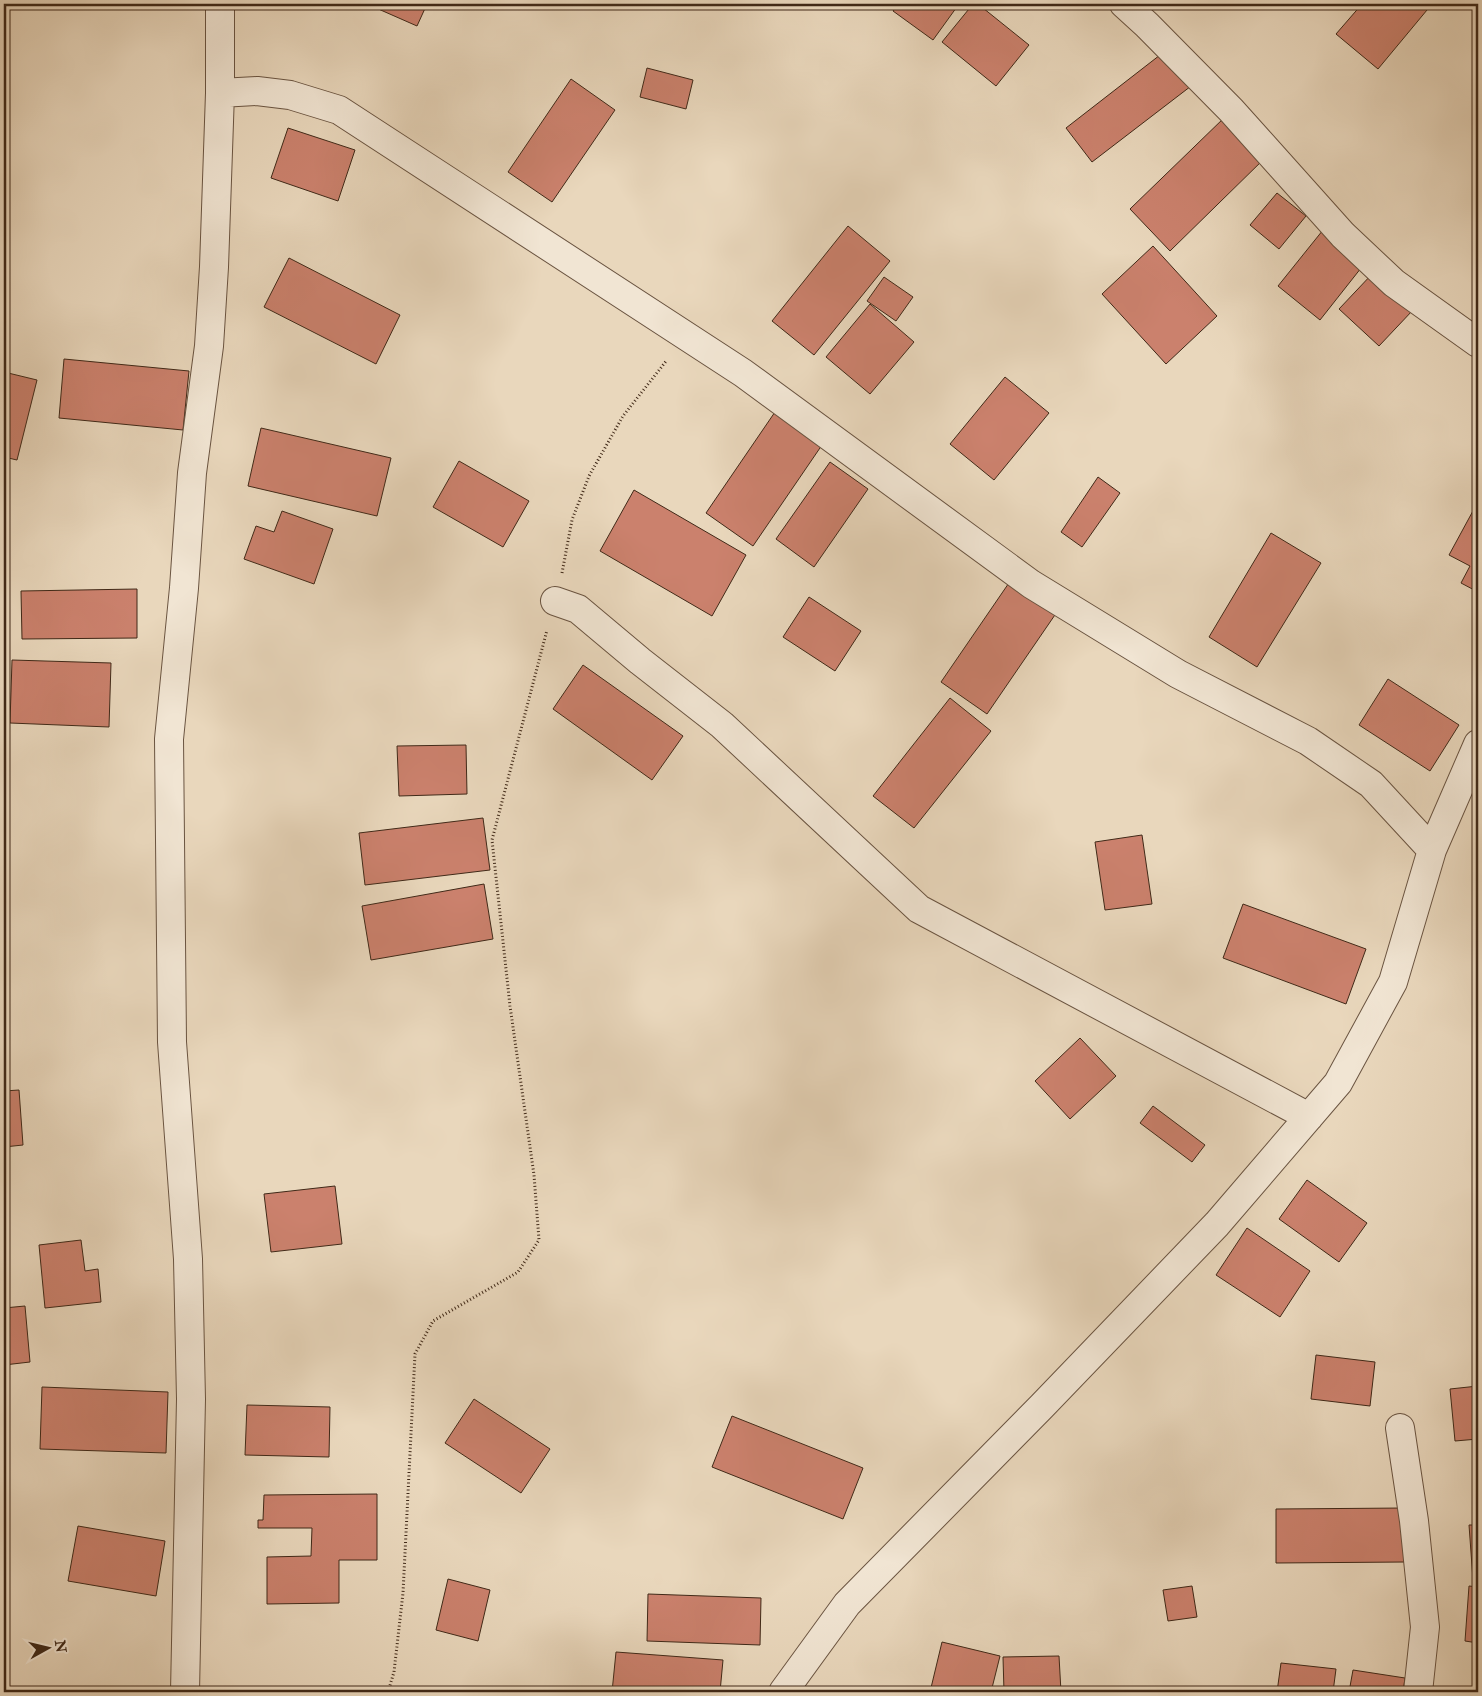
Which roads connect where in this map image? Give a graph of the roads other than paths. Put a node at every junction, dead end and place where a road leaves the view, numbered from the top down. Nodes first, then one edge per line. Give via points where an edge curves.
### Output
1 (220, 4) edge
2 (1124, 4) edge
3 (220, 93) junction
4 (1478, 343) edge
5 (555, 602) road end
6 (1478, 744) edge
7 (1432, 850) junction
8 (1309, 1117) junction
9 (1400, 1428) dead end
10 (185, 1692) edge
11 (783, 1692) edge
12 (1418, 1692) edge

1 - 3 street
2 - 4 street via 1231,110 1374,265
3 - 7 street via 257,91 290,95 339,110 743,373 1031,584 1178,674 1308,740 1372,784
3 - 10 street via 209,346 192,473 169,738 172,1042 188,1259 191,1390
5 - 8 street via 578,609 722,724 918,909
6 - 7 street
7 - 8 street via 1394,982 1338,1083
8 - 11 street via 1217,1224 847,1604
9 - 12 street via 1425,1627

